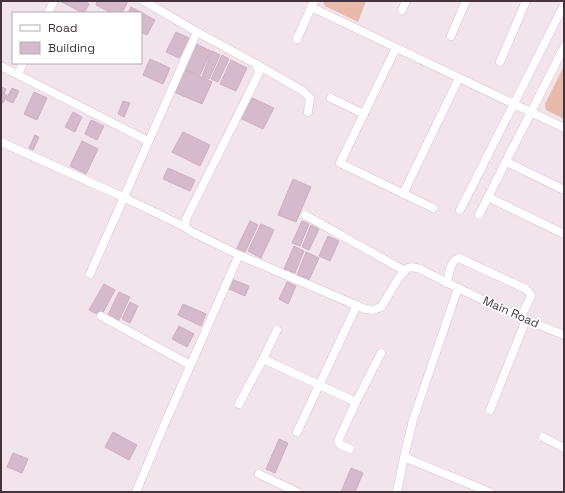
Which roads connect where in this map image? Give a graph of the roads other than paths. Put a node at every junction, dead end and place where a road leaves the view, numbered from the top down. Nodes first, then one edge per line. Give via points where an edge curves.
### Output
1 (54, 1) edge
2 (144, 1) edge
3 (406, 1) edge
4 (466, 1) edge
5 (526, 1) edge
6 (312, 4) edge
7 (564, 5) edge
8 (402, 10) dead end
9 (48, 12) edge
10 (196, 32) junction
11 (451, 36) dead end
12 (297, 39) dead end
13 (564, 47) edge
14 (396, 48) junction
15 (500, 62) dead end
16 (23, 64) edge
17 (256, 64) junction
18 (1, 66) edge
19 (18, 74) junction
20 (459, 78) junction
21 (331, 98) dead end
22 (514, 104) junction
23 (308, 112) dead end
24 (531, 112) junction
25 (364, 114) junction
26 (564, 128) edge
27 (148, 141) junction
28 (1, 142) edge
29 (506, 162) junction
30 (564, 190) edge
31 (403, 194) junction
32 (123, 197) junction
33 (488, 198) junction
34 (433, 208) dead end
35 (460, 210) dead end
36 (305, 215) dead end
37 (479, 216) dead end
38 (185, 227) junction
39 (564, 234) edge
40 (239, 255) junction
41 (405, 271) junction
42 (90, 274) dead end
43 (447, 282) junction
44 (458, 288) junction
45 (357, 305) junction
46 (101, 316) dead end
47 (524, 319) junction
48 (276, 330) dead end
49 (564, 335) edge
50 (381, 353) dead end
51 (263, 359) junction
52 (190, 365) junction
53 (320, 385) junction
54 (356, 402) junction
55 (239, 404) dead end
56 (490, 410) dead end
57 (297, 432) dead end
58 (542, 437) dead end
59 (564, 448) edge
60 (350, 449) dead end
61 (404, 457) junction
62 (259, 474) dead end
63 (136, 492) edge
64 (297, 492) edge
65 (397, 492) edge
66 (489, 492) edge

1 - 9 street
2 - 10 street
3 - 8 street
4 - 11 street
5 - 15 street
6 - 12 street
6 - 14 street
7 - 22 street
10 - 17 street
10 - 27 street
13 - 24 street
14 - 20 street
14 - 25 street
16 - 19 street
17 - 23 street via 303,91 310,98
17 - 38 street via 259,72 257,77 186,219
18 - 19 street
19 - 27 street
20 - 22 street
20 - 31 street
21 - 25 street
22 - 24 street
22 - 35 street
24 - 26 street
24 - 29 street
25 - 31 street via 340,163
27 - 32 street
28 - 32 street
29 - 30 street
29 - 33 street
31 - 34 street
32 - 38 street
32 - 42 street
33 - 37 street
33 - 39 street
36 - 41 street
38 - 40 street
40 - 45 street
40 - 52 street
41 - 43 street, Main Road via 408,267 413,267
41 - 45 street via 382,308 373,310
43 - 44 street, Main Road
43 - 47 street via 452,263 459,258 526,289 531,296
44 - 47 street, Main Road
44 - 61 street via 413,420
45 - 53 street
46 - 52 street
47 - 49 street, Main Road
47 - 56 street
48 - 51 street
50 - 54 street
51 - 53 street
51 - 55 street
52 - 63 street
53 - 54 street
53 - 57 street
54 - 60 street via 338,441
58 - 59 street
61 - 65 street
61 - 66 street
62 - 64 street

